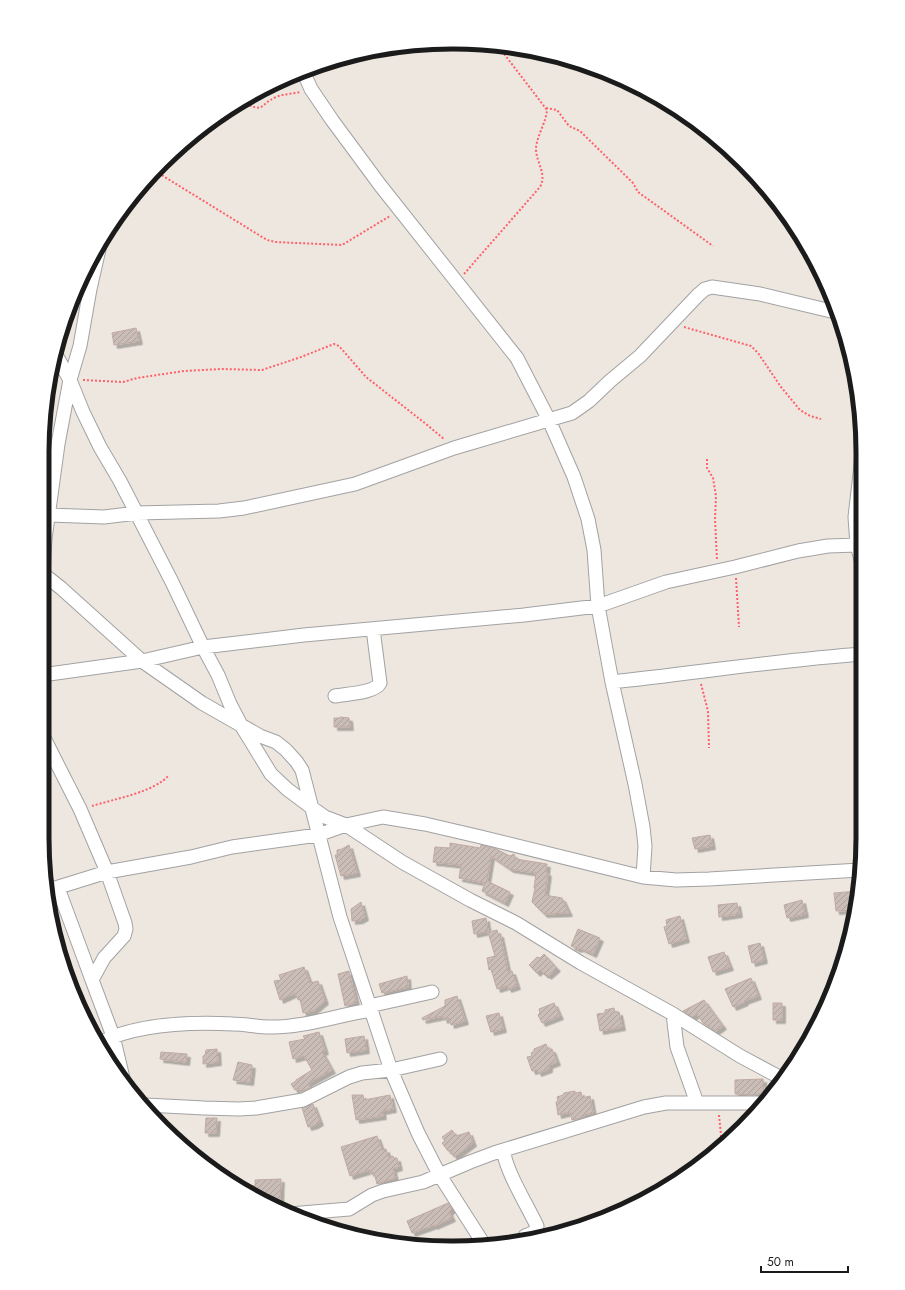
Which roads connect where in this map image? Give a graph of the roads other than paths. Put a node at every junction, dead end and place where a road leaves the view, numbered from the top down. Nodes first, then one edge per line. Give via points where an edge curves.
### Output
1 (306, 77) edge
2 (84, 289) edge
3 (830, 311) edge
4 (60, 362) edge
5 (70, 380) junction
6 (549, 420) junction
7 (856, 507) edge
8 (137, 513) junction
9 (49, 515) joint
10 (856, 531) edge
11 (856, 545) edge
12 (49, 579) edge
13 (598, 606) junction
14 (373, 629) junction
15 (203, 646) junction
16 (856, 655) edge
17 (142, 661) junction
18 (49, 674) edge
19 (612, 682) junction
20 (335, 696) dead end
21 (241, 725) junction
22 (49, 748) edge
23 (311, 807) junction
24 (346, 825) junction
25 (318, 835) junction
26 (855, 870) edge
27 (107, 872) junction
28 (643, 877) junction
29 (54, 889) edge
30 (92, 980) junction
31 (432, 992) dead end
32 (370, 1008) junction
33 (673, 1014) junction
34 (113, 1036) junction
35 (104, 1041) edge
36 (440, 1059) dead end
37 (119, 1065) edge
38 (391, 1070) junction
39 (778, 1076) edge
40 (697, 1103) junction
41 (757, 1103) edge
42 (150, 1105) edge
43 (503, 1151) junction
44 (439, 1174) junction
45 (304, 1212) edge
46 (534, 1232) edge
47 (481, 1240) edge

1 - 6 street via 336,126 399,210 517,358
2 - 5 street via 80,346
3 - 6 street via 760,294 712,287 705,289 640,356 585,404 572,413
4 - 5 street
5 - 8 street via 100,447
5 - 9 street via 58,444
6 - 8 street via 454,448 355,484 244,508
6 - 13 street via 574,477 588,519 594,550
7 - 10 street
8 - 9 street via 104,516
8 - 15 street
11 - 13 street via 798,551 666,582
12 - 17 street
13 - 14 street
13 - 19 street
14 - 15 street
14 - 20 street via 380,683 378,687
15 - 17 street
15 - 21 street
16 - 19 street
17 - 18 street
17 - 21 street via 202,703
19 - 28 street via 643,827
21 - 23 street via 271,774
21 - 23 street via 276,742 296,761 302,770
22 - 27 street
23 - 24 street via 325,817
23 - 25 street
24 - 25 street
24 - 28 street via 384,817 425,824
24 - 33 street via 402,862 516,923 581,963
25 - 27 street via 232,847
25 - 32 street via 340,917
26 - 28 street via 709,879
27 - 29 street
27 - 30 street via 126,929 124,936 104,958
29 - 30 street
30 - 34 street
31 - 32 street
32 - 34 street via 285,1026 206,1023 151,1027
32 - 38 street
33 - 39 street
33 - 40 street via 676,1046
34 - 35 street
34 - 37 street
36 - 38 street
38 - 42 street via 349,1077 303,1100 256,1108
38 - 44 street
40 - 41 street
40 - 43 street via 666,1103 644,1107
43 - 44 street
43 - 46 street via 506,1163 537,1226
44 - 45 street via 423,1182 372,1195 349,1209
44 - 47 street

